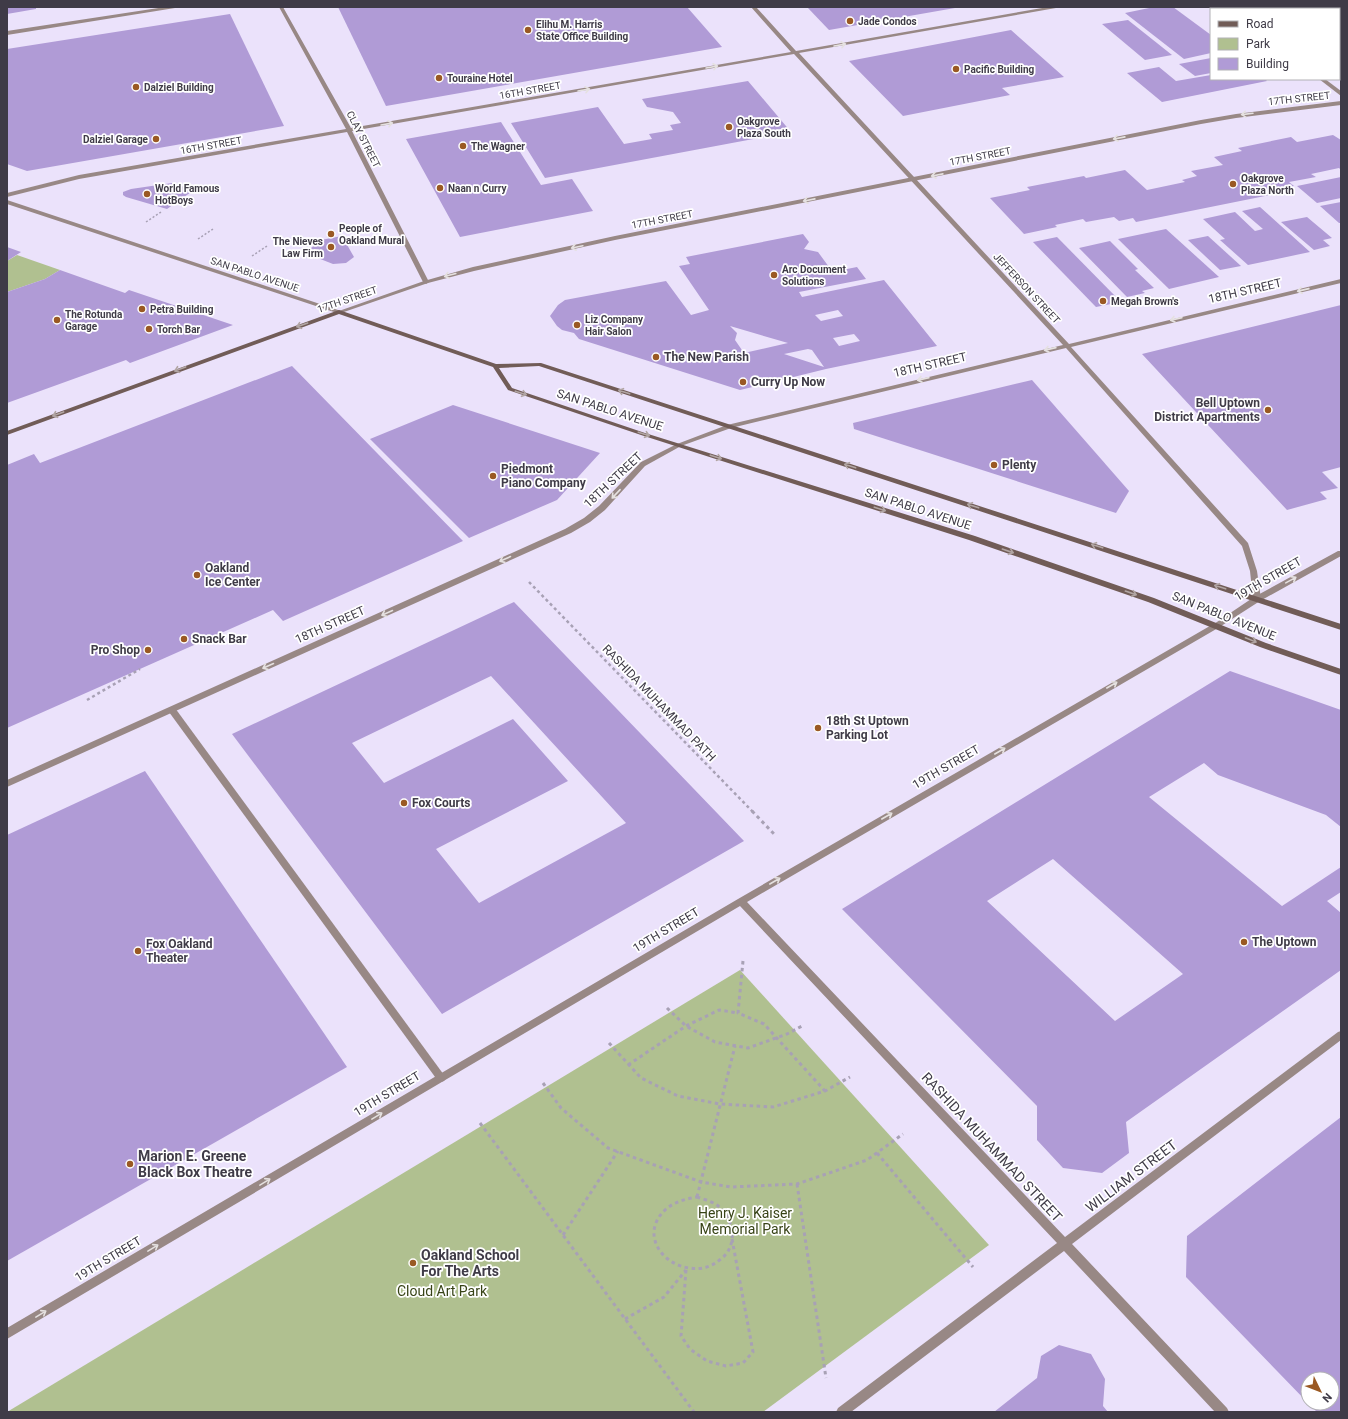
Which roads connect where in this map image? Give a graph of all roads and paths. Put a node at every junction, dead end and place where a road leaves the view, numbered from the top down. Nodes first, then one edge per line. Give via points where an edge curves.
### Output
1 (175, 7) edge
2 (282, 7) edge
3 (753, 7) edge
4 (1056, 7) edge
5 (7, 33) edge
6 (796, 53) junction
7 (1323, 80) edge
8 (1341, 94) edge
9 (1341, 103) edge
10 (349, 131) junction
11 (913, 179) junction
12 (7, 195) edge
13 (7, 202) edge
14 (161, 212) dead end
15 (146, 222) dead end
16 (213, 229) dead end
17 (198, 239) dead end
18 (267, 246) dead end
19 (252, 256) dead end
20 (1341, 281) edge
21 (426, 282) junction
22 (339, 312) junction
23 (1067, 345) junction
24 (495, 366) junction
25 (729, 426) junction
26 (7, 433) edge
27 (679, 445) junction
28 (1341, 553) edge
29 (529, 582) dead end
30 (1257, 599) junction
31 (1215, 626) junction
32 (1341, 627) edge
33 (140, 669) dead end
34 (1341, 672) edge
35 (87, 700) dead end
36 (172, 710) junction
37 (7, 784) edge
38 (776, 836) dead end
39 (741, 901) junction
40 (743, 961) dead end
41 (667, 1008) dead end
42 (738, 1012) junction
43 (686, 1026) junction
44 (802, 1026) dead end
45 (1341, 1035) edge
46 (777, 1038) junction
47 (610, 1043) dead end
48 (734, 1046) junction
49 (628, 1065) junction
50 (850, 1077) dead end
51 (441, 1078) junction
52 (543, 1083) dead end
53 (825, 1091) junction
54 (720, 1104) junction
55 (480, 1123) dead end
56 (903, 1134) dead end
57 (618, 1152) junction
58 (877, 1153) junction
59 (701, 1182) junction
60 (797, 1184) junction
61 (697, 1198) junction
62 (563, 1236) junction
63 (732, 1239) junction
64 (1065, 1244) junction
65 (973, 1267) dead end
66 (686, 1270) junction
67 (625, 1319) junction
68 (7, 1334) edge
69 (826, 1378) dead end
70 (694, 1412) edge
71 (842, 1412) edge
72 (1223, 1412) edge

1 - 5 street
2 - 10 street, CLAY STREET
3 - 6 street, JEFFERSON STREET
6 -> 4 street, 16TH STREET
10 -> 6 street, 16TH STREET
6 - 11 street, JEFFERSON STREET
7 - 8 street
9 -> 11 street, 17TH STREET via 1201,122
10 - 12 street, 16TH STREET via 79,177
10 - 21 street, CLAY STREET
11 -> 21 street, 17TH STREET via 615,238 473,269
11 - 23 street, JEFFERSON STREET
13 - 22 street, SAN PABLO AVENUE
14 - 15 path
16 - 17 path
18 - 19 path
20 -> 23 street, 18TH STREET
21 - 22 street, 17TH STREET
22 - 24 main road, SAN PABLO AVENUE
22 -> 26 main road, 17TH STREET
23 -> 25 street, 18TH STREET
23 - 30 street, JEFFERSON STREET via 1245,545 1253,563
25 -> 24 main road, SAN PABLO AVENUE via 539,364
24 -> 27 main road, SAN PABLO AVENUE via 510,389
25 - 27 street, 18TH STREET
30 -> 25 main road, SAN PABLO AVENUE
27 -> 31 main road, SAN PABLO AVENUE via 972,538 1150,600
27 -> 36 street, 18TH STREET via 643,464 602,508 568,531
30 -> 28 street, 19TH STREET
29 - 38 path, RASHIDA MUHAMMAD PATH
30 - 31 street, 19TH STREET
30 - 32 main road, SAN PABLO AVENUE
31 -> 34 main road, SAN PABLO AVENUE
39 -> 31 street, 19TH STREET
33 - 35 path
36 - 37 street, 18TH STREET
36 - 51 street
39 - 51 street, 19TH STREET
39 - 64 street, RASHIDA MUHAMMAD STREET
40 - 42 path
41 - 43 path
42 - 43 path via 718,1010
42 - 46 path via 764,1024
43 - 48 path via 715,1042
43 - 49 path
44 - 46 path
45 - 64 street, WILLIAM STREET
46 - 48 path via 748,1048
46 - 53 path
47 - 49 path
48 - 54 path
49 - 54 path via 641,1078 678,1096
50 - 53 path
68 -> 51 street, 19TH STREET
52 - 57 path via 561,1108 608,1148
53 - 54 path via 773,1106
54 - 59 path
55 - 62 path
56 - 58 path
57 - 59 path
57 - 62 path
58 - 60 path via 867,1160
58 - 65 path
59 - 60 path via 731,1187
59 - 61 path
60 - 69 path
61 - 63 path via 710,1200 727,1215 732,1227
61 - 66 path via 674,1202 664,1210 655,1224 654,1237 658,1250 672,1265
62 - 67 path
63 - 66 path via 728,1252 711,1267 698,1271
63 - 66 path via 753,1352 743,1363 726,1366 707,1361 690,1350 681,1336
64 - 71 street, WILLIAM STREET
64 - 72 street, RASHIDA MUHAMMAD STREET
66 - 67 path via 664,1297
67 - 70 path

